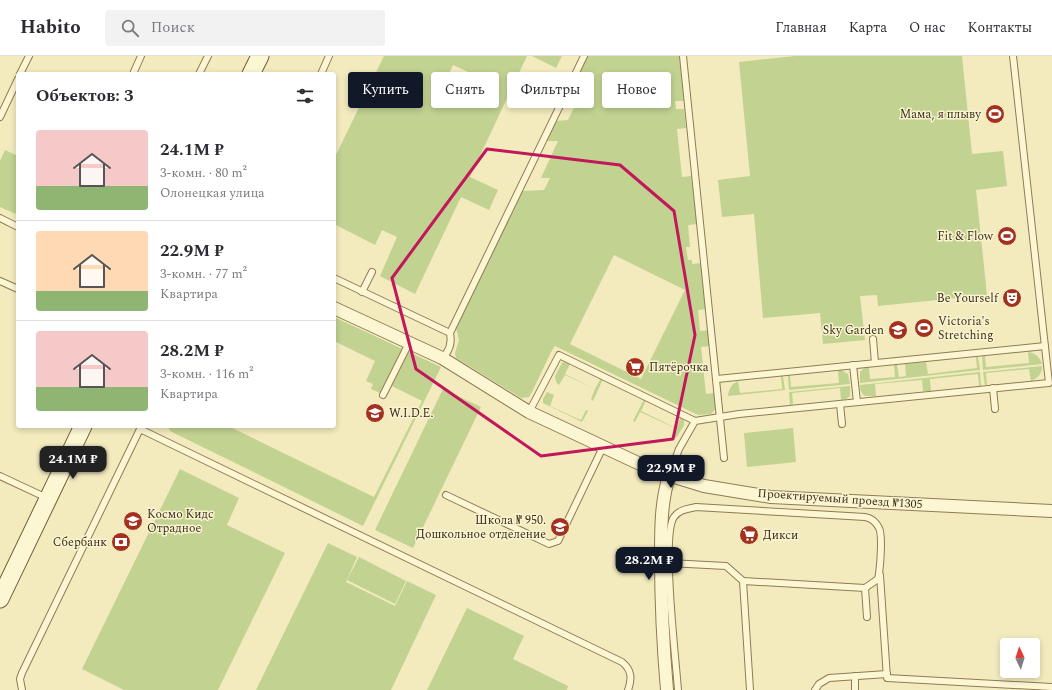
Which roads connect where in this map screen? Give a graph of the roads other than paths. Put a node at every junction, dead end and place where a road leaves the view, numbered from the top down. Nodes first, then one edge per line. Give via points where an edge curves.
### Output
1 (29, 56) edge
2 (141, 56) edge
3 (208, 56) edge
4 (260, 56) edge
5 (329, 56) edge
6 (584, 56) edge
7 (683, 56) edge
8 (1013, 56) edge
9 (21, 72) edge
10 (134, 72) edge
11 (200, 72) edge
12 (252, 72) edge
13 (322, 72) edge
14 (16, 83) edge
15 (0, 117) edge
16 (0, 218) edge
17 (16, 226) edge
18 (372, 272) dead end
19 (336, 279) edge
20 (0, 281) edge
21 (16, 288) edge
22 (362, 292) junction
23 (336, 309) edge
24 (450, 333) junction
25 (873, 339) dead end
26 (409, 343) junction
27 (1045, 346) junction
28 (442, 358) junction
29 (875, 363) junction
30 (853, 365) junction
31 (717, 379) junction
32 (993, 388) junction
33 (383, 395) dead end
34 (857, 402) junction
35 (840, 404) junction
36 (995, 409) dead end
37 (529, 412) junction
38 (721, 417) junction
39 (695, 422) junction
40 (842, 424) dead end
41 (82, 428) edge
42 (137, 428) edge
43 (139, 428) edge
44 (603, 446) junction
45 (724, 458) dead end
46 (0, 476) edge
47 (669, 476) junction
48 (446, 495) dead end
49 (48, 499) junction
50 (1052, 511) edge
51 (669, 563) junction
52 (880, 568) junction
53 (743, 581) junction
54 (865, 588) junction
55 (0, 599) edge
56 (867, 617) dead end
57 (887, 674) junction
58 (855, 676) junction
59 (1013, 687) edge
60 (1052, 687) edge
61 (22, 690) edge
62 (628, 690) edge
63 (667, 690) edge
64 (678, 690) edge
65 (750, 690) edge
66 (815, 690) edge
67 (855, 690) edge

1 - 9 lane
2 - 10 lane
3 - 11 lane
4 - 12 street
5 - 13 lane
6 - 24 lane
7 - 31 lane
8 - 27 lane
14 - 15 lane
16 - 17 lane
18 - 22 lane
19 - 22 lane
20 - 21 lane
22 - 24 lane
23 - 26 street, Проектируемый проезд №1305
24 - 28 lane via 450,347
25 - 29 lane
26 - 28 street, Проектируемый проезд №1305
26 - 33 lane
27 - 29 lane
27 - 32 lane via 1049,383
28 - 37 street, Проектируемый проезд №1305
29 - 30 lane
30 - 31 lane
30 - 34 lane
31 - 38 lane
32 - 34 lane
32 - 36 lane
34 - 35 lane
35 - 38 lane
35 - 40 lane
37 - 39 lane via 559,354
37 - 44 street, Проектируемый проезд №1305
38 - 39 lane
38 - 45 lane
39 - 47 lane via 679,449
41 - 49 street
42 - 61 lane via 22,673
43 - 62 lane via 618,660 626,665 630,673 631,683
44 - 47 street, Проектируемый проезд №1305
44 - 48 lane via 558,541 549,544
46 - 49 lane
47 - 50 street, Проектируемый проезд №1305 via 704,486 771,497
47 - 63 street via 661,520 661,589
49 - 55 street
51 - 52 lane via 670,528 674,517 682,510 696,507 871,518 880,530
51 - 53 lane via 726,566
51 - 64 lane
52 - 54 lane via 878,580
52 - 57 lane
53 - 54 lane
53 - 65 lane
54 - 56 lane
57 - 58 lane
57 - 59 lane via 887,678
58 - 66 lane via 829,678
58 - 67 lane
59 - 60 lane

